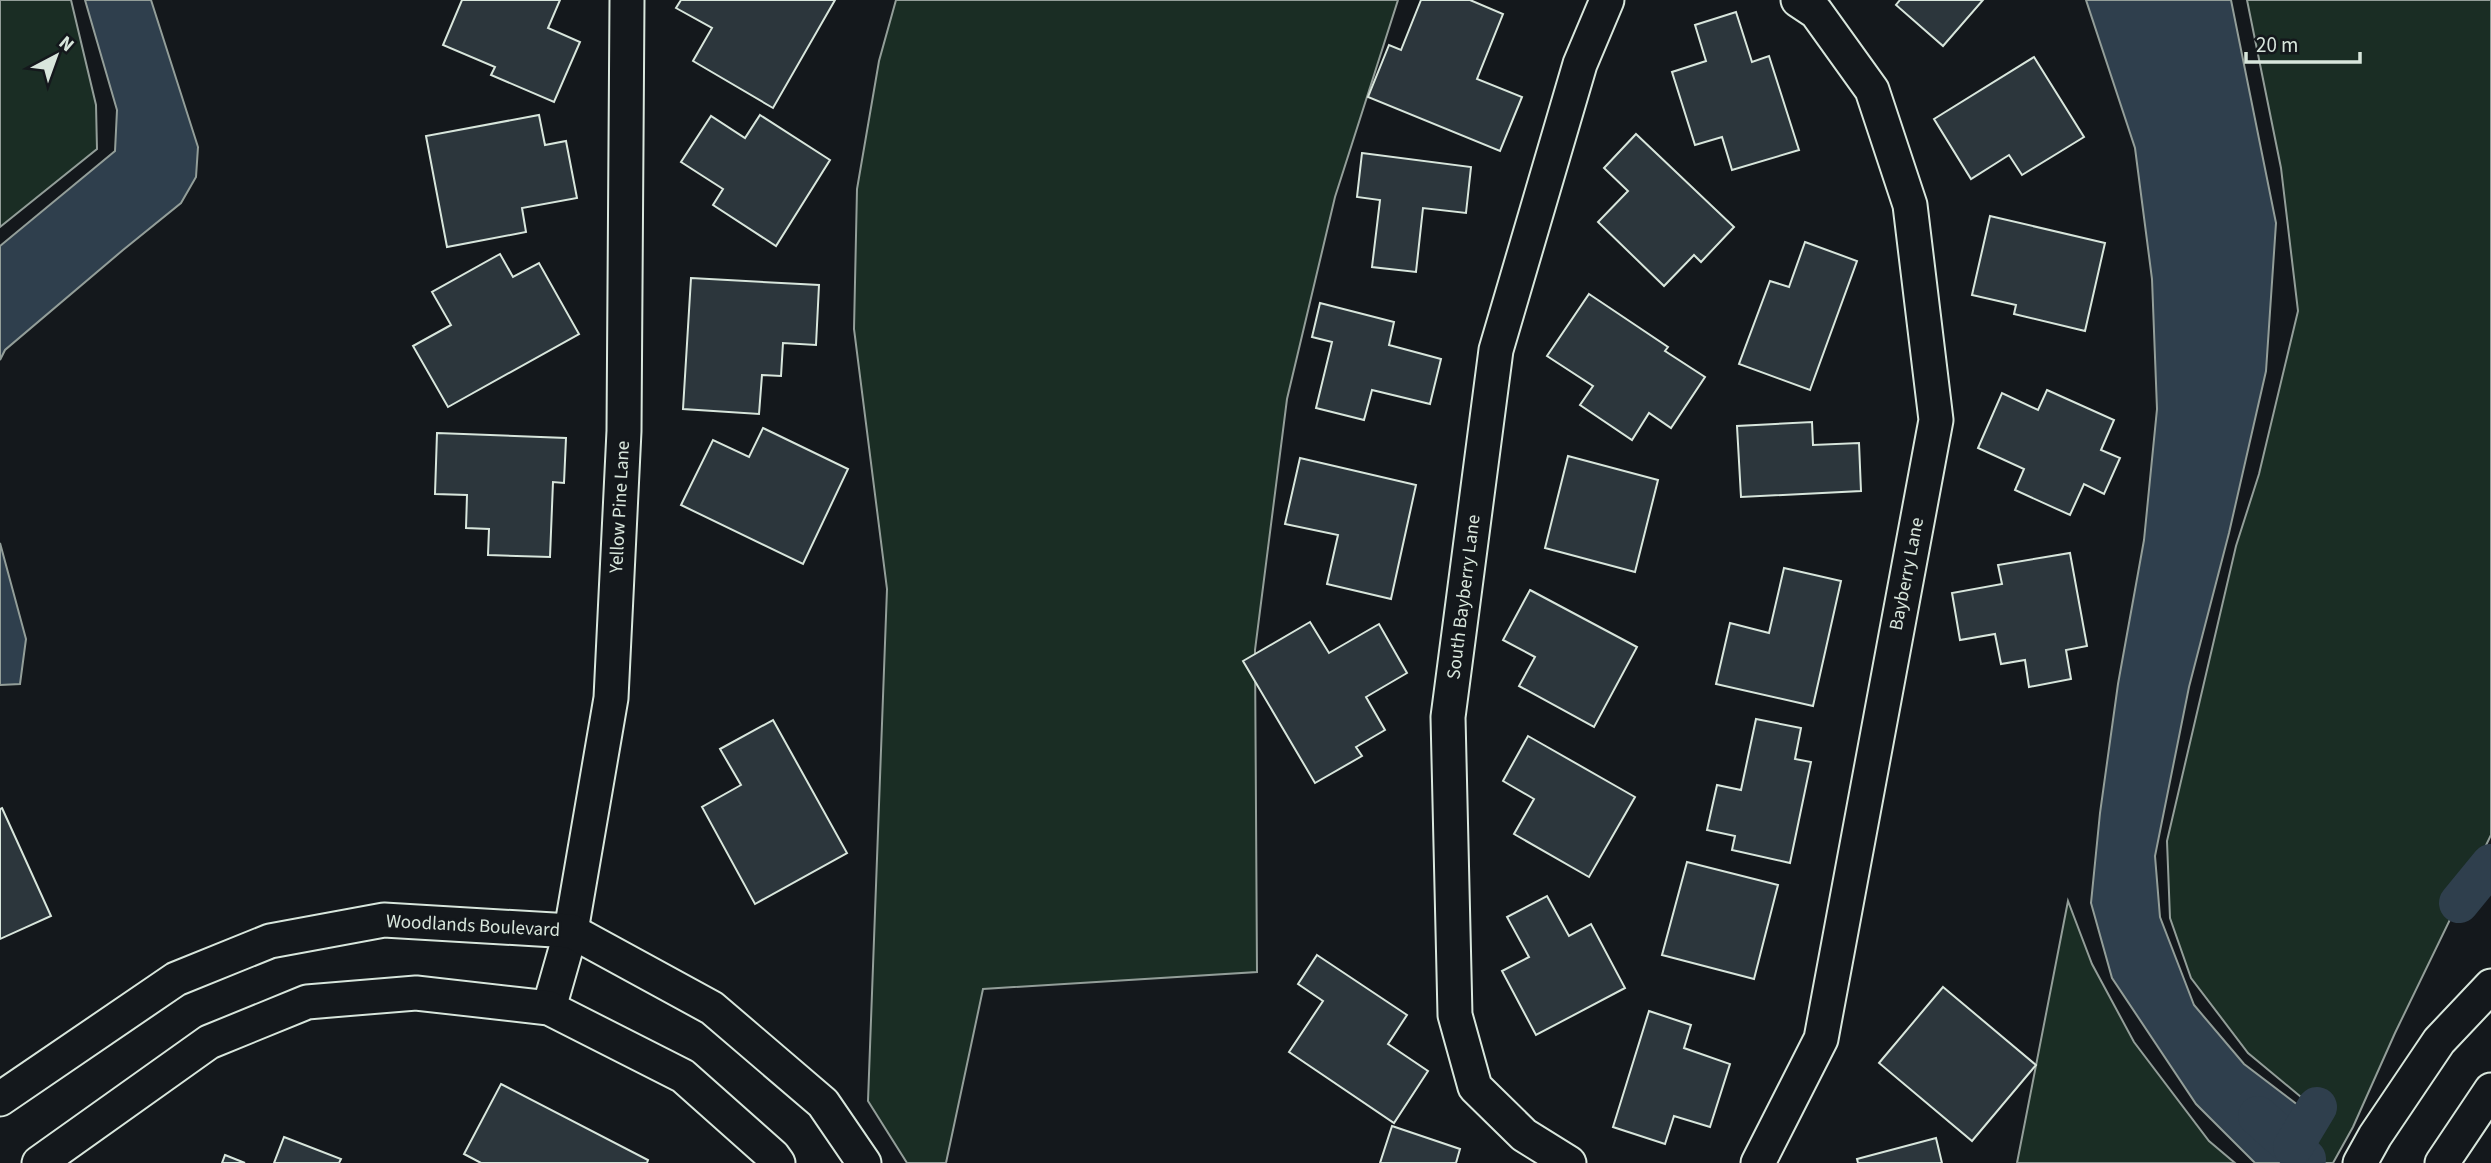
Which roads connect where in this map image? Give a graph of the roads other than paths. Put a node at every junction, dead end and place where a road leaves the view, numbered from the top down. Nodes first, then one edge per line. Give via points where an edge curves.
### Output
1 (627, 0) edge
2 (1607, 0) edge
3 (1798, 0) edge
4 (571, 931) junction
5 (2491, 986) edge
6 (549, 1008) junction
7 (2491, 1090) edge
8 (0, 1099) edge
9 (39, 1163) edge
10 (778, 1163) edge
11 (864, 1163) edge
12 (1569, 1163) edge
13 (1758, 1163) edge
14 (2360, 1163) edge
15 (2442, 1163) edge

1 - 4 street, Yellow Pine Lane via 624,431 611,698
2 - 12 street, South Bayberry Lane via 1580,64 1496,350 1448,717 1455,1015 1471,1074 1475,1087 1524,1135
3 - 13 street, Bayberry Lane via 1816,12 1872,90 1910,205 1936,420 1821,1039
4 - 6 street, Yellow Pine Lane
4 - 8 street, Woodlands Boulevard via 384,920 270,941 176,979
4 - 11 street, Woodlands Boulevard via 712,1008 823,1104
5 - 14 street via 2439,1041
6 - 9 street via 416,993 307,1002 209,1042
6 - 10 street via 683,1076
7 - 15 street

